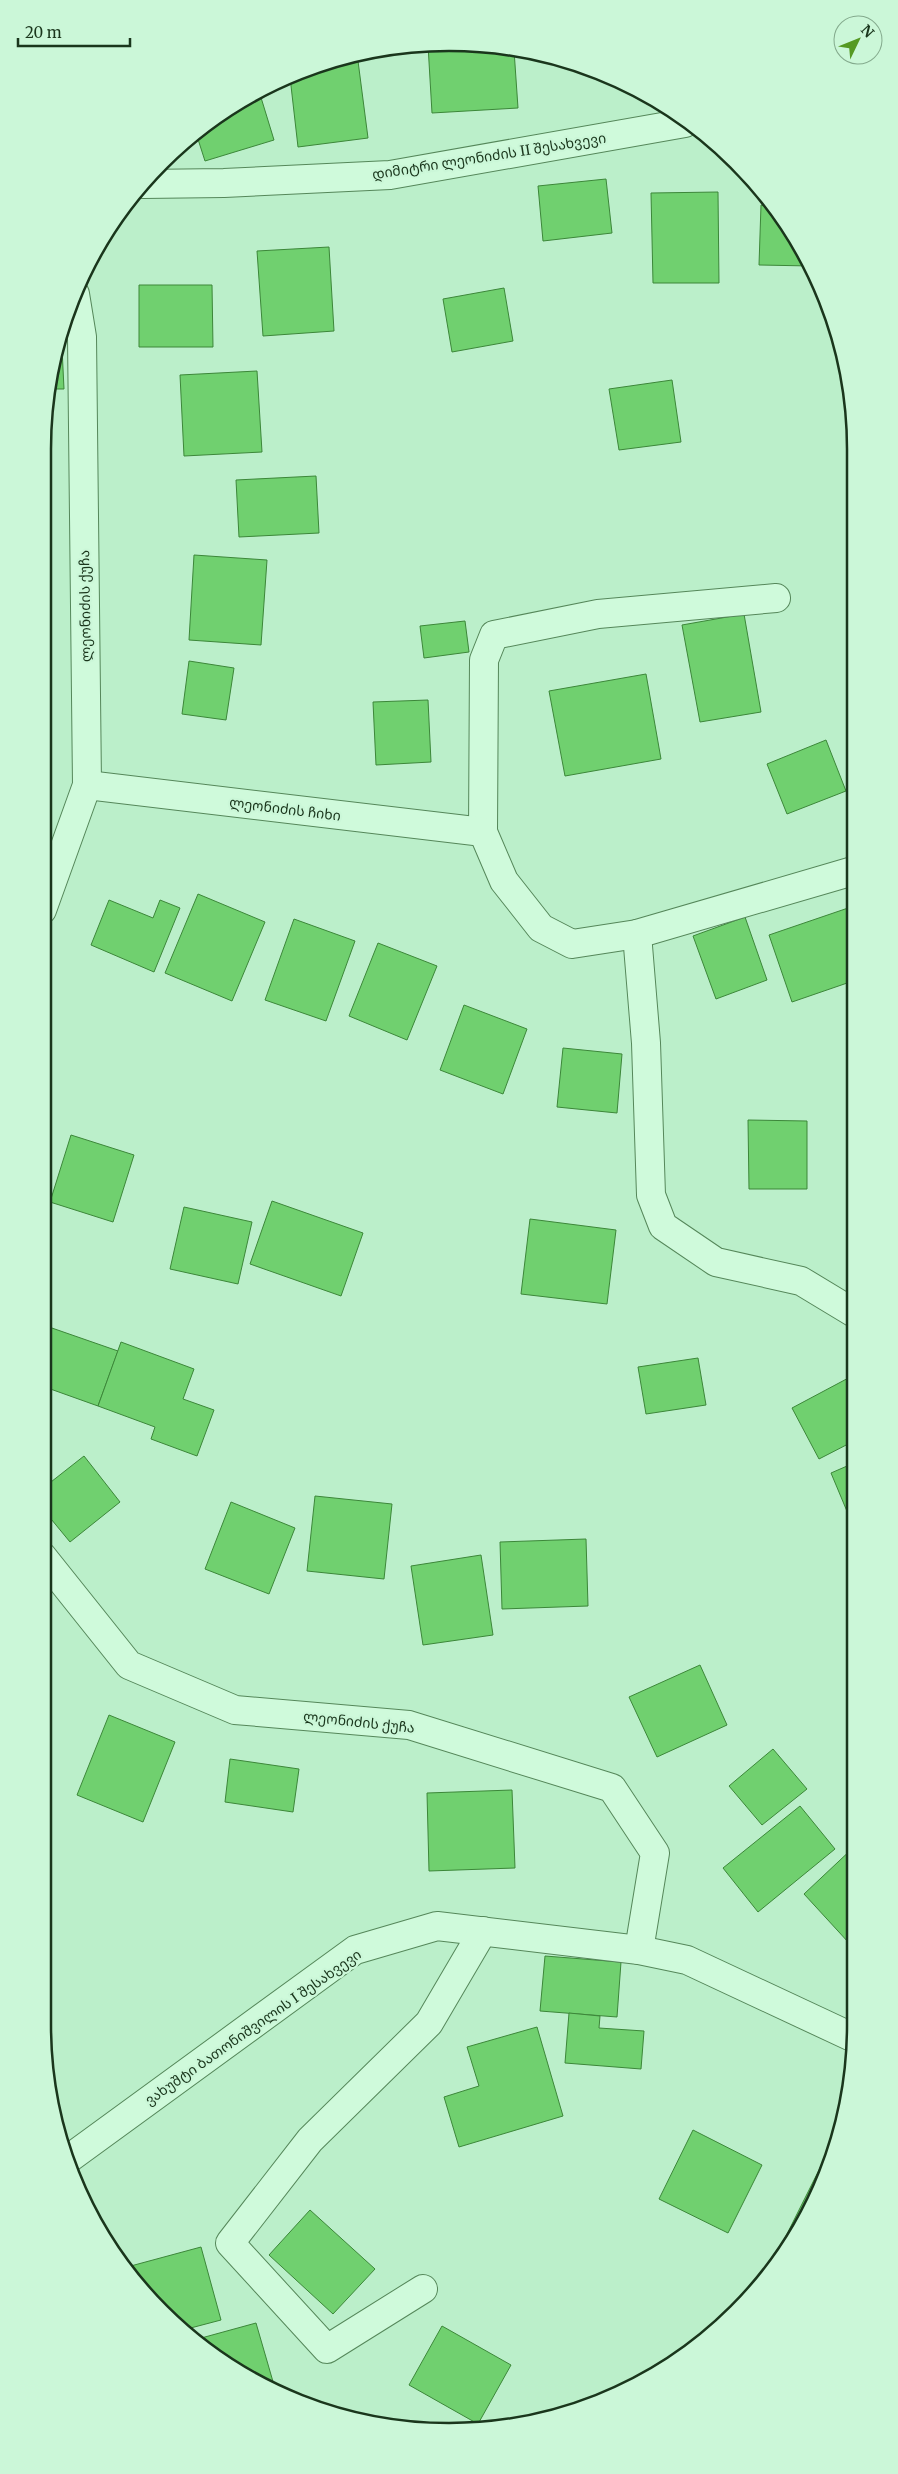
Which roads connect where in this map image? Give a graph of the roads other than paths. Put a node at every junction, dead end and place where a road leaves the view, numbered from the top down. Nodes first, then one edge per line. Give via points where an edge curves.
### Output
1 (680, 125) edge
2 (153, 184) edge
3 (77, 308) edge
4 (776, 598) dead end
5 (87, 785) junction
6 (483, 832) junction
7 (847, 873) edge
8 (51, 885) edge
9 (637, 934) junction
10 (847, 1309) edge
11 (51, 1567) edge
12 (483, 1931) junction
13 (639, 1950) junction
14 (847, 2035) edge
15 (73, 2156) edge
16 (423, 2289) dead end

1 - 2 street, დიმიტრი ლეონიძის II შესახვევი via 390,175
3 - 5 street, ლეონიძის ქუჩა via 82,337
4 - 6 street via 598,614 494,635 484,660
5 - 6 street, ლეონიძის ჩიხი
5 - 8 street, ლეონიძის ქუჩა
6 - 9 street via 504,880 541,928 572,944
7 - 9 street
9 - 10 street via 646,1043 651,1195 663,1226 716,1262 801,1281
11 - 13 street, ლეონიძის ქუჩა via 129,1665 235,1710 409,1725 612,1788 656,1853
12 - 13 street, ვახუშტი ბათონიშვილის I შესახვევი
12 - 15 street, ვახუშტი ბათონიშვილის I შესახვევი via 437,1926 356,1950
12 - 16 street via 429,2023 310,2140 230,2243 327,2349
13 - 14 street, ვახუშტი ბათონიშვილის I შესახვევი via 687,1960

